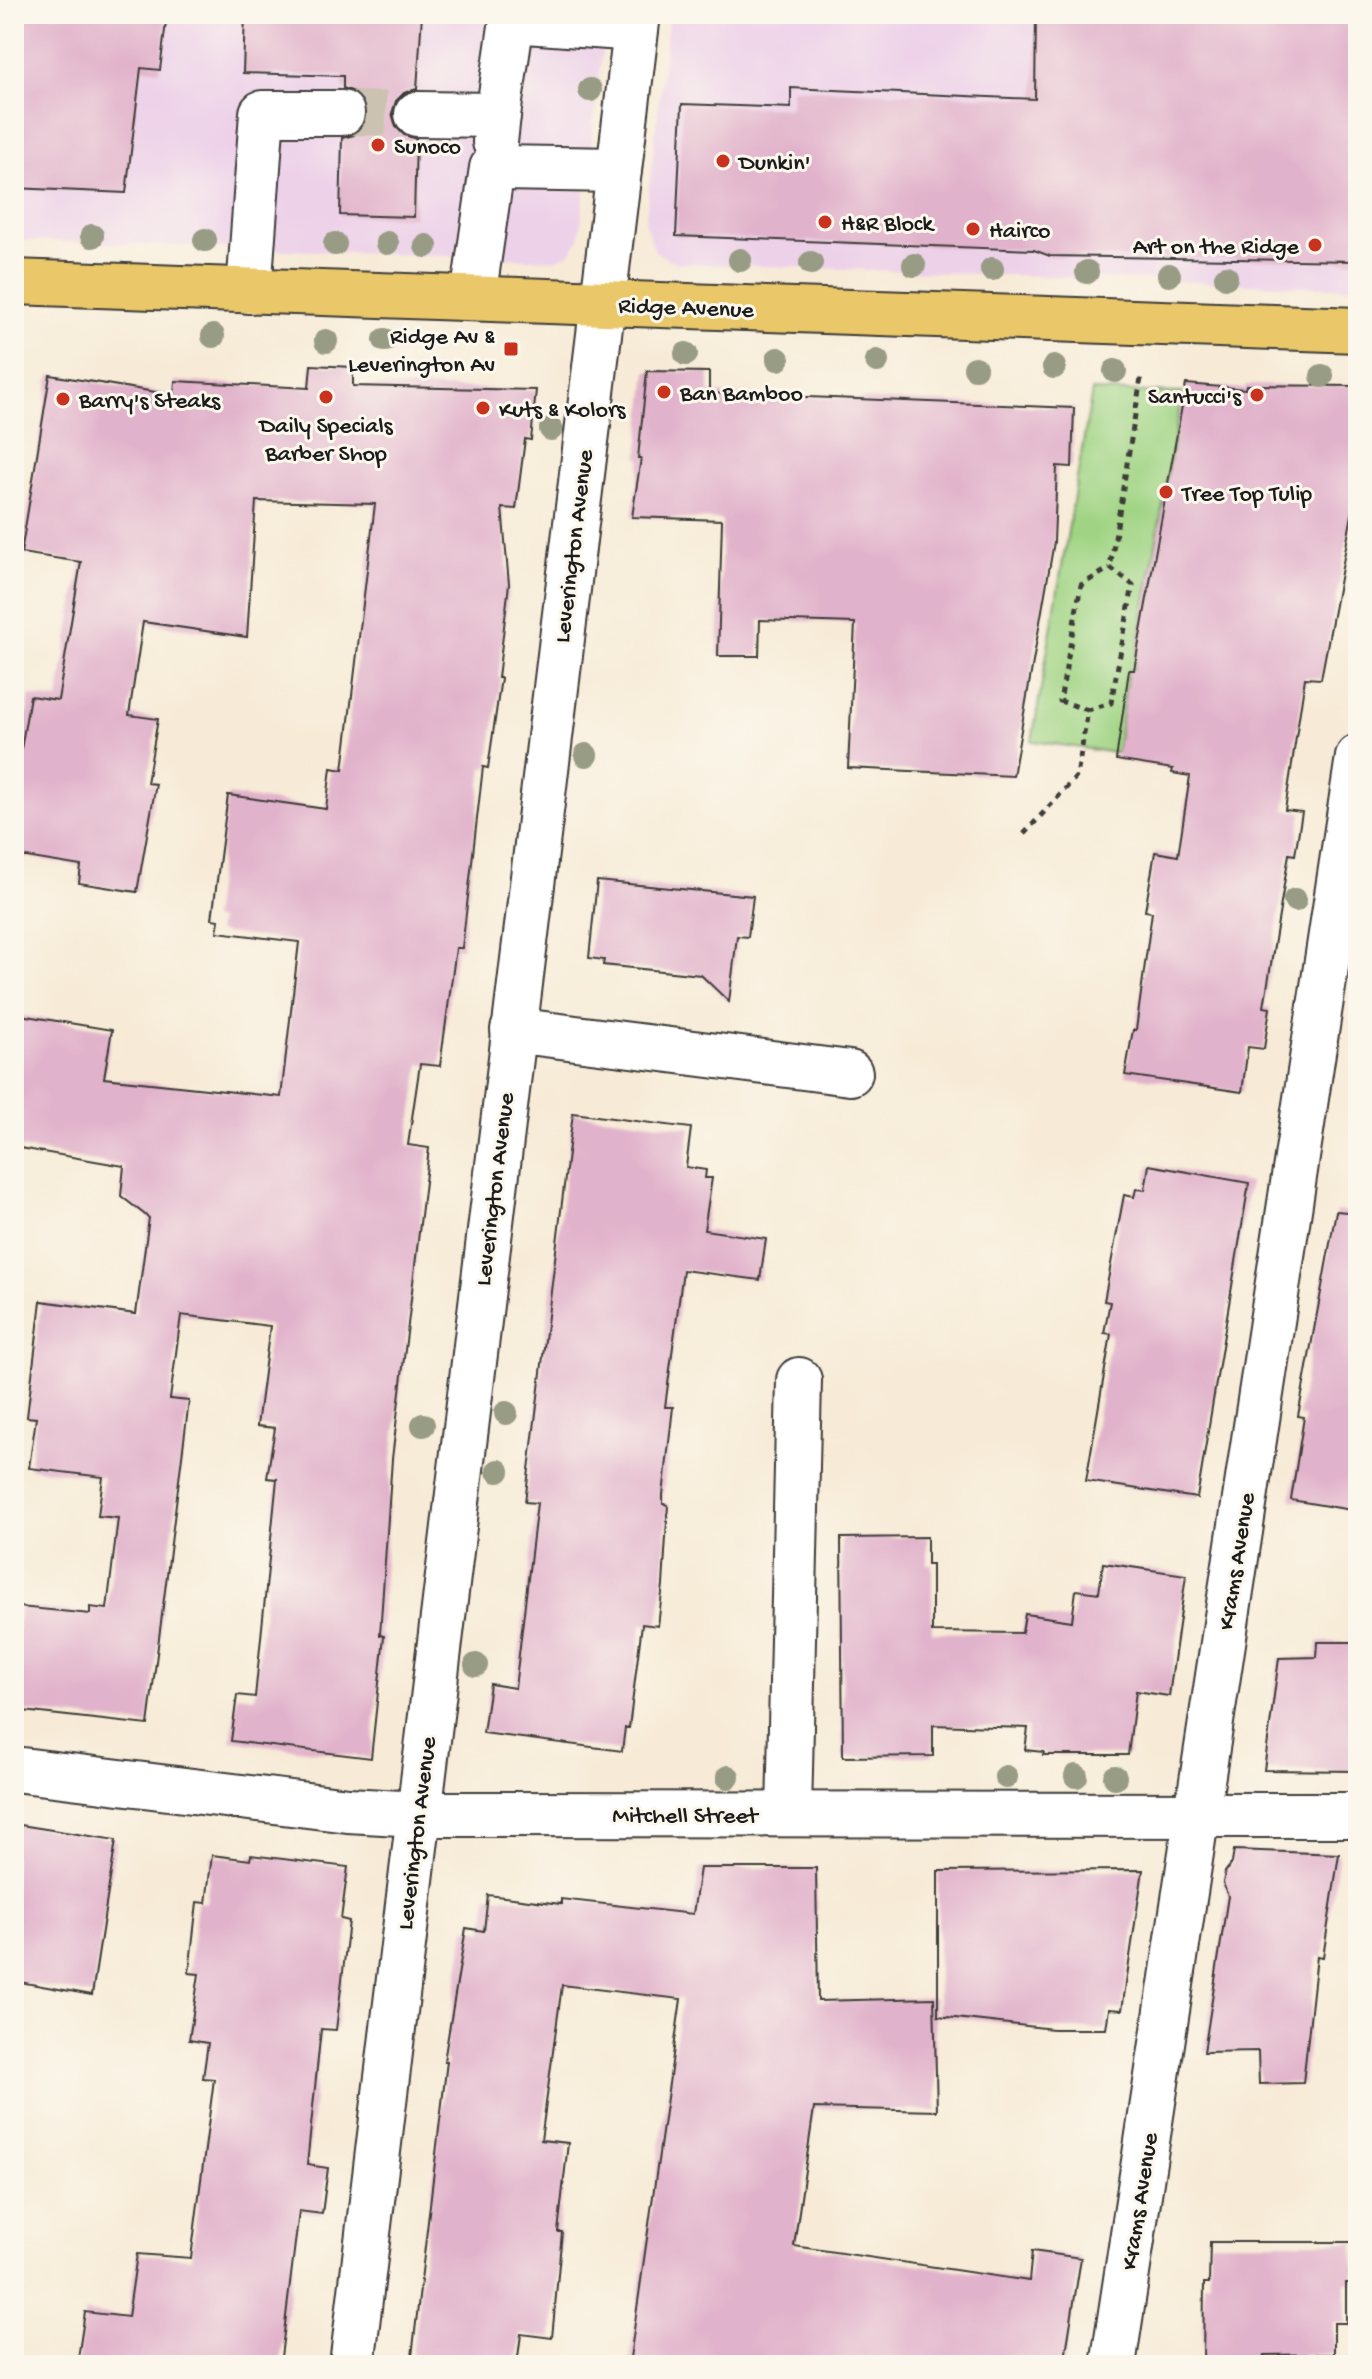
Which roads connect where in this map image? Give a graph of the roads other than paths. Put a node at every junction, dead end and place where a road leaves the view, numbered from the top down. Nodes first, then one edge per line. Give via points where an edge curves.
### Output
1 (637, 22) edge
2 (342, 113) tunnel mouth
3 (417, 114) tunnel mouth
4 (498, 115) junction
5 (492, 168) junction
6 (619, 170) junction
7 (14, 282) edge
8 (249, 291) junction
9 (473, 298) junction
10 (602, 303) junction
11 (1358, 330) edge
12 (1358, 757) edge
13 (513, 1030) junction
14 (850, 1073) dead end
15 (799, 1380) dead end
16 (14, 1769) edge
17 (789, 1813) junction
18 (418, 1814) junction
19 (1196, 1815) junction
20 (1358, 1815) edge
21 (352, 2365) edge
22 (1113, 2365) edge

1 - 4 street via 512,20
1 - 6 street, Leverington Avenue
2 - 8 street via 262,113
3 - 4 street
4 - 5 street
5 - 6 street
5 - 9 street
6 - 10 street, Leverington Avenue
7 - 8 main road, Ridge Avenue
8 - 9 main road, Ridge Avenue
9 - 10 main road, Ridge Avenue
10 - 11 main road, Ridge Avenue
10 - 13 street, Leverington Avenue
12 - 19 street, Krams Avenue
13 - 14 street
13 - 18 street, Leverington Avenue
15 - 17 street
16 - 18 street, Mitchell Street
17 - 18 street, Mitchell Street
17 - 19 street, Mitchell Street
18 - 21 street, Leverington Avenue
19 - 20 street, Mitchell Street
19 - 22 street, Krams Avenue

